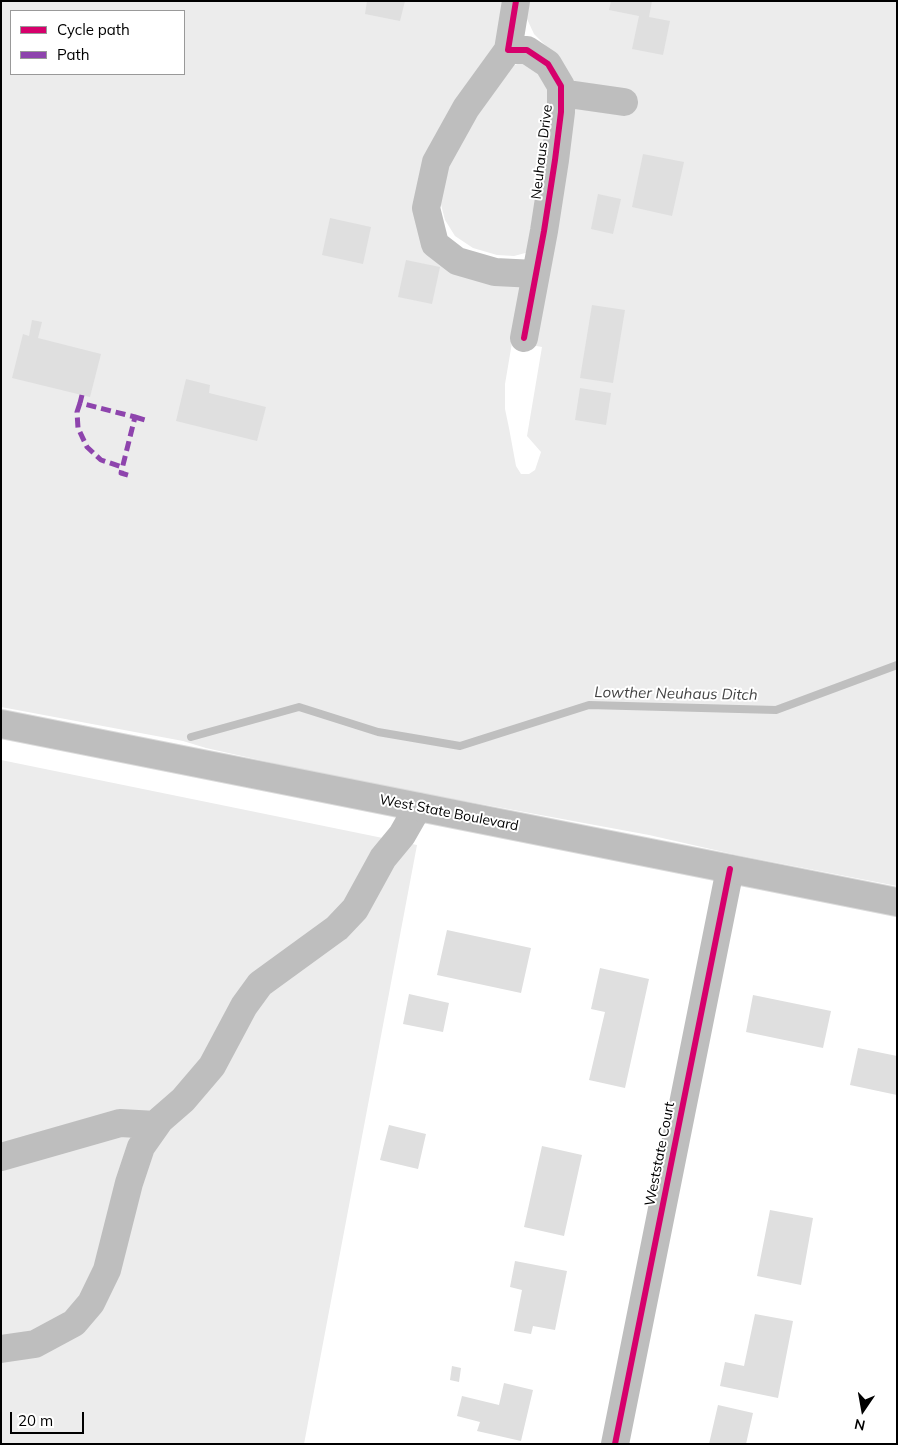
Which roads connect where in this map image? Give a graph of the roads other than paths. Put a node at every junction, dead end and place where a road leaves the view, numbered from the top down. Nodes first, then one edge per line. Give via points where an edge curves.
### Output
1 (516, 1) edge
2 (508, 50) junction
3 (562, 93) junction
4 (624, 102) dead end
5 (535, 274) junction
6 (524, 338) dead end
7 (1, 724) edge
8 (418, 807) junction
9 (730, 869) junction
10 (897, 902) edge
11 (156, 1125) junction
12 (1, 1157) edge
13 (1, 1349) edge
14 (615, 1444) edge

1 - 2 street
2 - 3 street, Neuhaus Drive via 527,50 548,64
2 - 5 street via 466,108 436,162 426,208 435,244 457,261 495,272
3 - 4 street
3 - 5 street, Neuhaus Drive via 555,160
5 - 6 street, Neuhaus Drive
7 - 8 street, West State Boulevard
8 - 9 street, West State Boulevard
8 - 11 street via 355,909 338,928 260,984 244,1006 212,1066
9 - 10 street, West State Boulevard
9 - 14 street, Weststate Court
11 - 12 street via 120,1123
11 - 13 street via 141,1147 107,1270 91,1303 74,1323 34,1344

